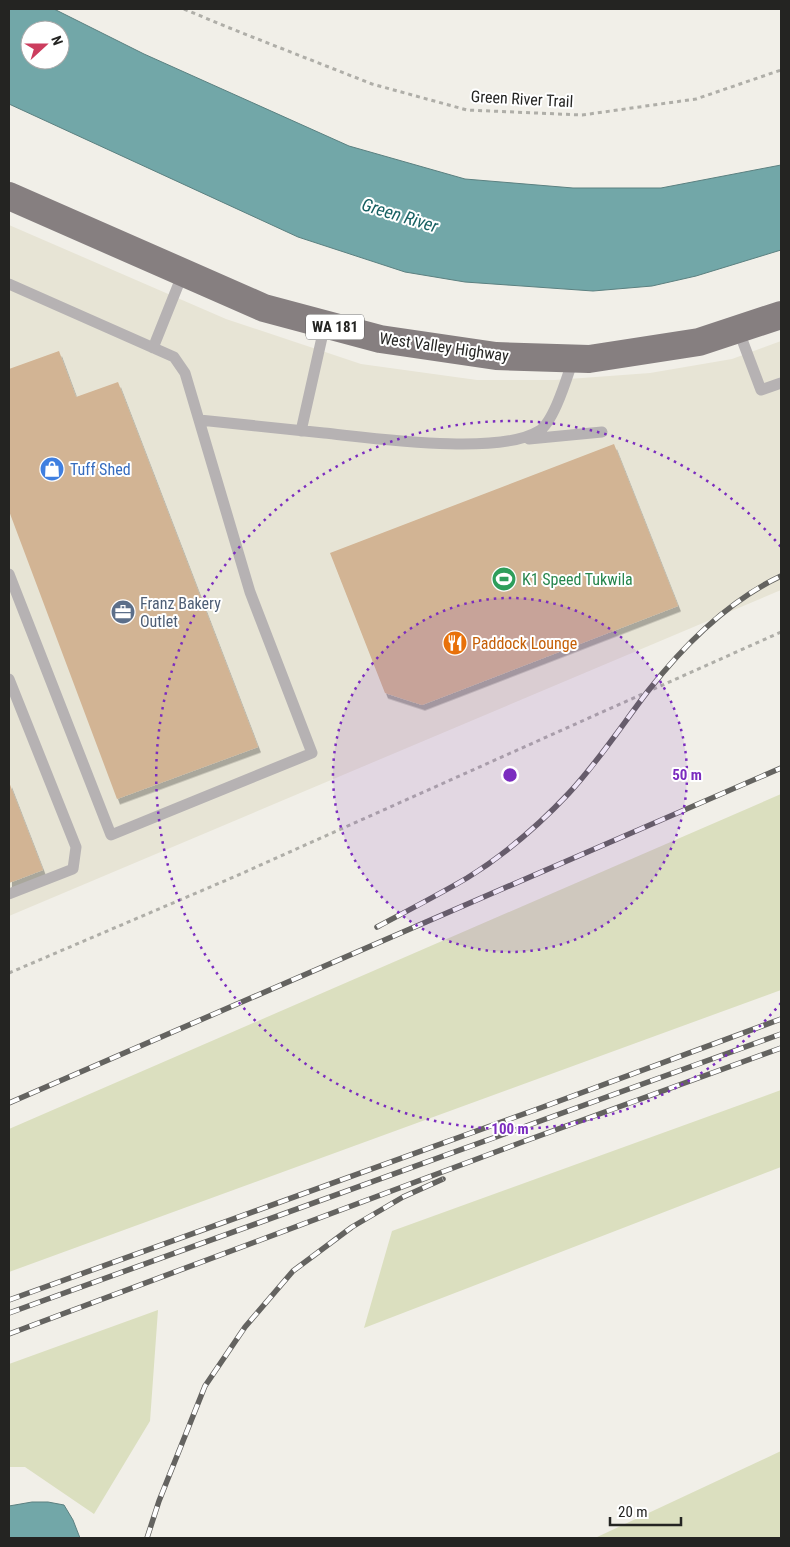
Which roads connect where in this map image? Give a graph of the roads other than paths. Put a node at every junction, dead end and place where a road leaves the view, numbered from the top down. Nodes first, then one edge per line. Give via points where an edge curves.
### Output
1 (9, 196) edge
2 (183, 272) junction
3 (9, 284) edge
4 (781, 315) edge
5 (324, 324) junction
6 (738, 329) junction
7 (153, 348) junction
8 (574, 358) junction
9 (781, 383) edge
10 (199, 420) junction
11 (301, 431) junction
12 (602, 432) dead end
13 (515, 440) junction
14 (9, 574) edge
15 (9, 679) edge
16 (9, 894) edge

1 - 2 main road, West Valley Highway / WA 181
2 - 5 main road, West Valley Highway / WA 181 via 264,308
2 - 7 lane
3 - 7 lane
4 - 6 main road, West Valley Highway / WA 181
5 - 8 main road, West Valley Highway / WA 181 via 380,339 496,356
5 - 11 lane
6 - 8 main road, West Valley Highway / WA 181 via 700,342 589,359
6 - 9 lane via 761,390
7 - 10 lane via 174,357 185,373
8 - 13 lane via 551,419 540,431
10 - 11 lane
10 - 14 lane via 250,592 312,754 112,835
11 - 13 lane via 468,444
12 - 13 lane
15 - 16 lane via 76,847 73,869

